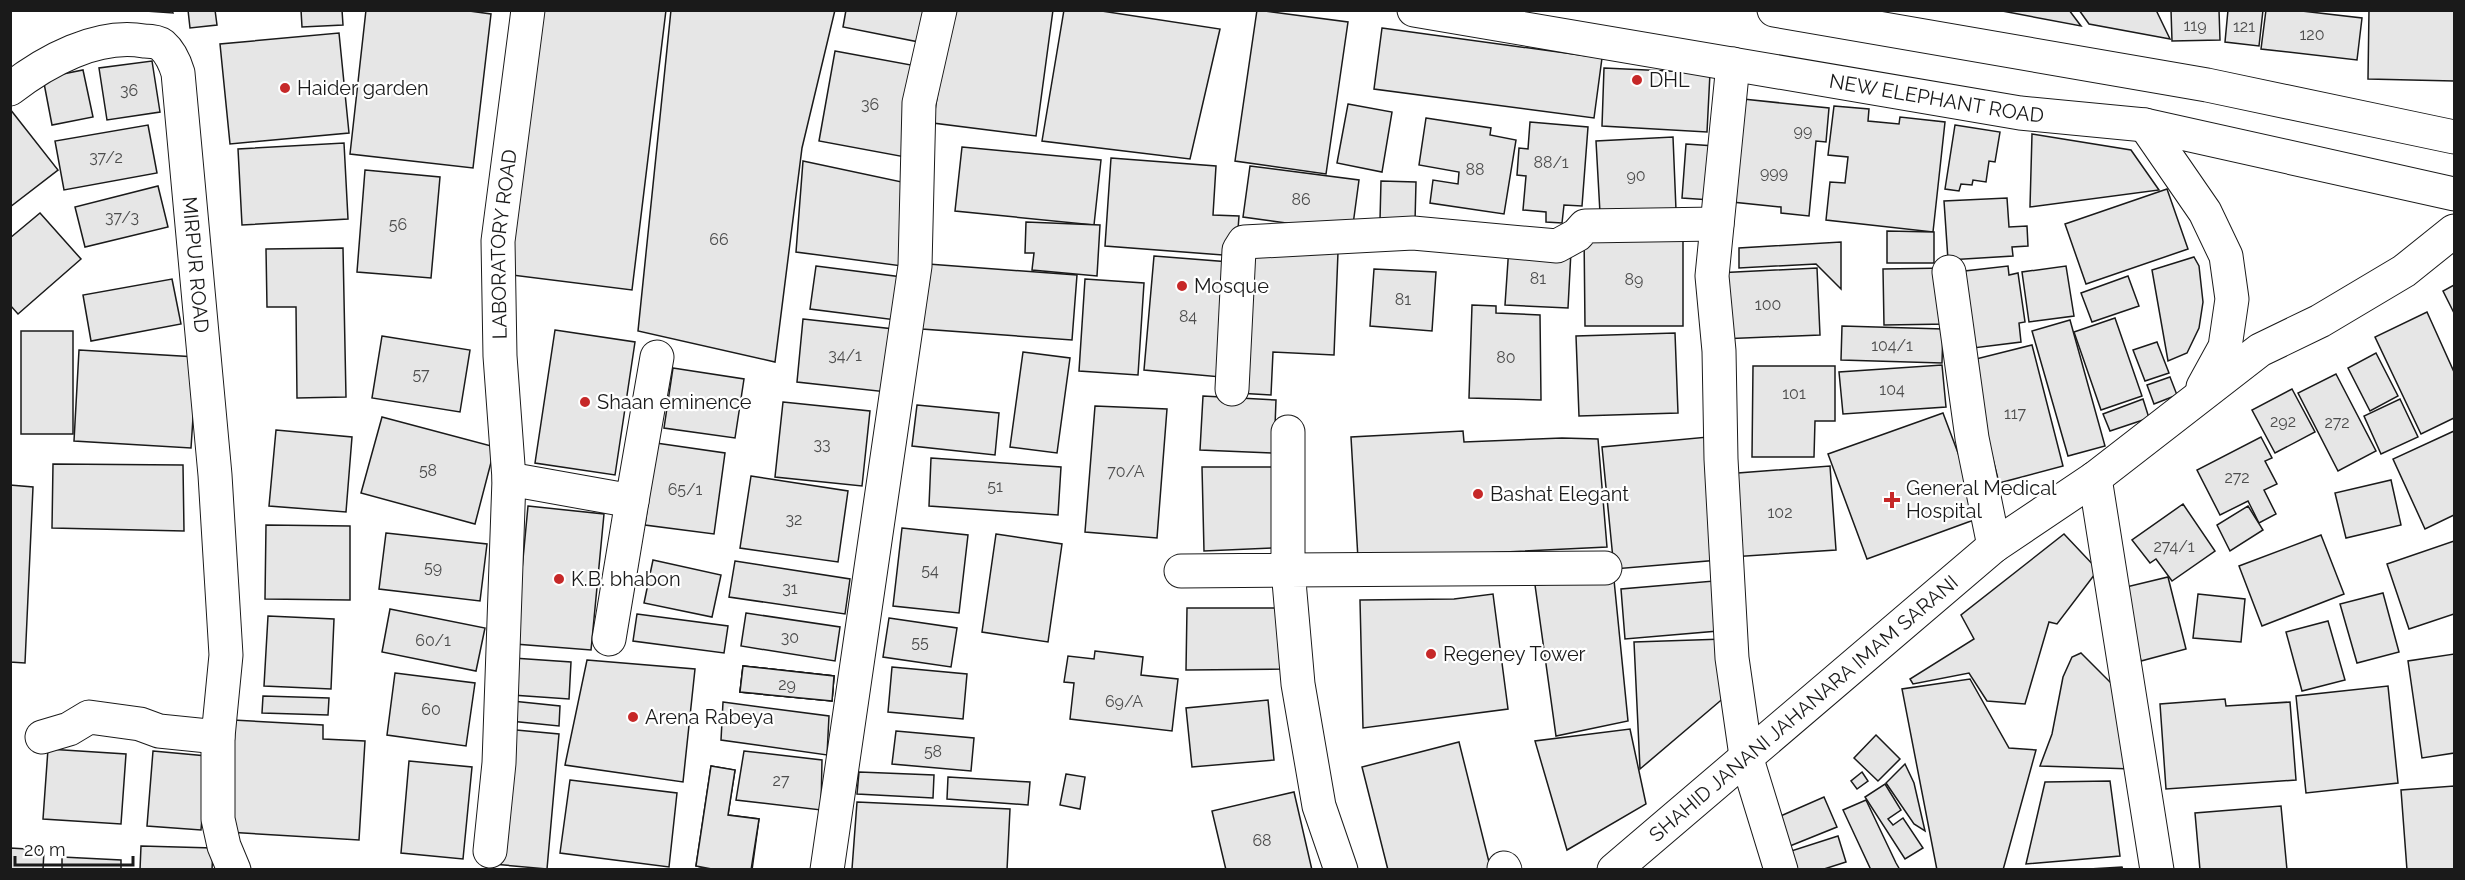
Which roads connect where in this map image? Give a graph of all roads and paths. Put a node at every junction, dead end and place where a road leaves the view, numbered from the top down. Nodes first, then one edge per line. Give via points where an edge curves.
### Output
1 (528, 10) edge
2 (940, 10) edge
3 (1414, 10) edge
4 (1774, 10) edge
5 (1733, 64) junction
6 (10, 89) edge
7 (2145, 125) junction
8 (2454, 137) edge
9 (2454, 194) edge
10 (1717, 224) junction
11 (2454, 231) edge
12 (1949, 272) dead end
13 (657, 357) dead end
14 (1232, 389) dead end
15 (2198, 397) junction
16 (1288, 432) dead end
17 (2095, 478) junction
18 (509, 479) junction
19 (632, 501) junction
20 (1994, 546) junction
21 (1605, 568) dead end
22 (1288, 570) junction
23 (1181, 571) dead end
24 (609, 639) dead end
25 (42, 737) dead end
26 (218, 737) junction
27 (1746, 756) junction
28 (490, 851) dead end
29 (234, 870) edge
30 (827, 870) edge
31 (1341, 870) edge
32 (1614, 870) edge
33 (1781, 870) edge
34 (2157, 870) edge

1 - 18 main road, LABORATORY ROAD via 498,241 500,356
2 - 30 main road via 919,103 915,266
3 - 5 main road, NEW ELEPHANT ROAD
4 - 8 main road via 2207,85
5 - 7 main road, NEW ELEPHANT ROAD via 2020,113
5 - 10 main road
6 - 26 main road, MIRPUR ROAD via 68,54 109,39 160,44 173,58 178,73 215,475 226,655
7 - 9 main road, NEW ELEPHANT ROAD
7 - 15 main road via 2205,212 2226,255 2232,299 2225,347
10 - 14 main road via 1585,225 1577,235 1557,246 1413,233 1244,242 1239,250
10 - 27 main road via 1712,276 1719,351 1728,591 1732,658
11 - 15 main road, SHAHID JANANI JAHANARA IMAM SARANI via 2385,282 2320,321 2260,350
12 - 20 main road via 1972,438
13 - 19 main road
15 - 17 main road, SHAHID JANANI JAHANARA IMAM SARANI
16 - 22 main road
17 - 20 main road, SHAHID JANANI JAHANARA IMAM SARANI
17 - 34 main road
18 - 19 main road
18 - 28 main road, LABORATORY ROAD via 499,763
19 - 24 main road
20 - 27 main road, SHAHID JANANI JAHANARA IMAM SARANI
21 - 22 main road
22 - 23 main road
22 - 31 main road via 1298,684 1319,806
25 - 26 main road via 69,729 89,717 140,724 159,731
26 - 29 main road, MIRPUR ROAD via 218,819
27 - 32 main road, SHAHID JANANI JAHANARA IMAM SARANI
27 - 33 main road

